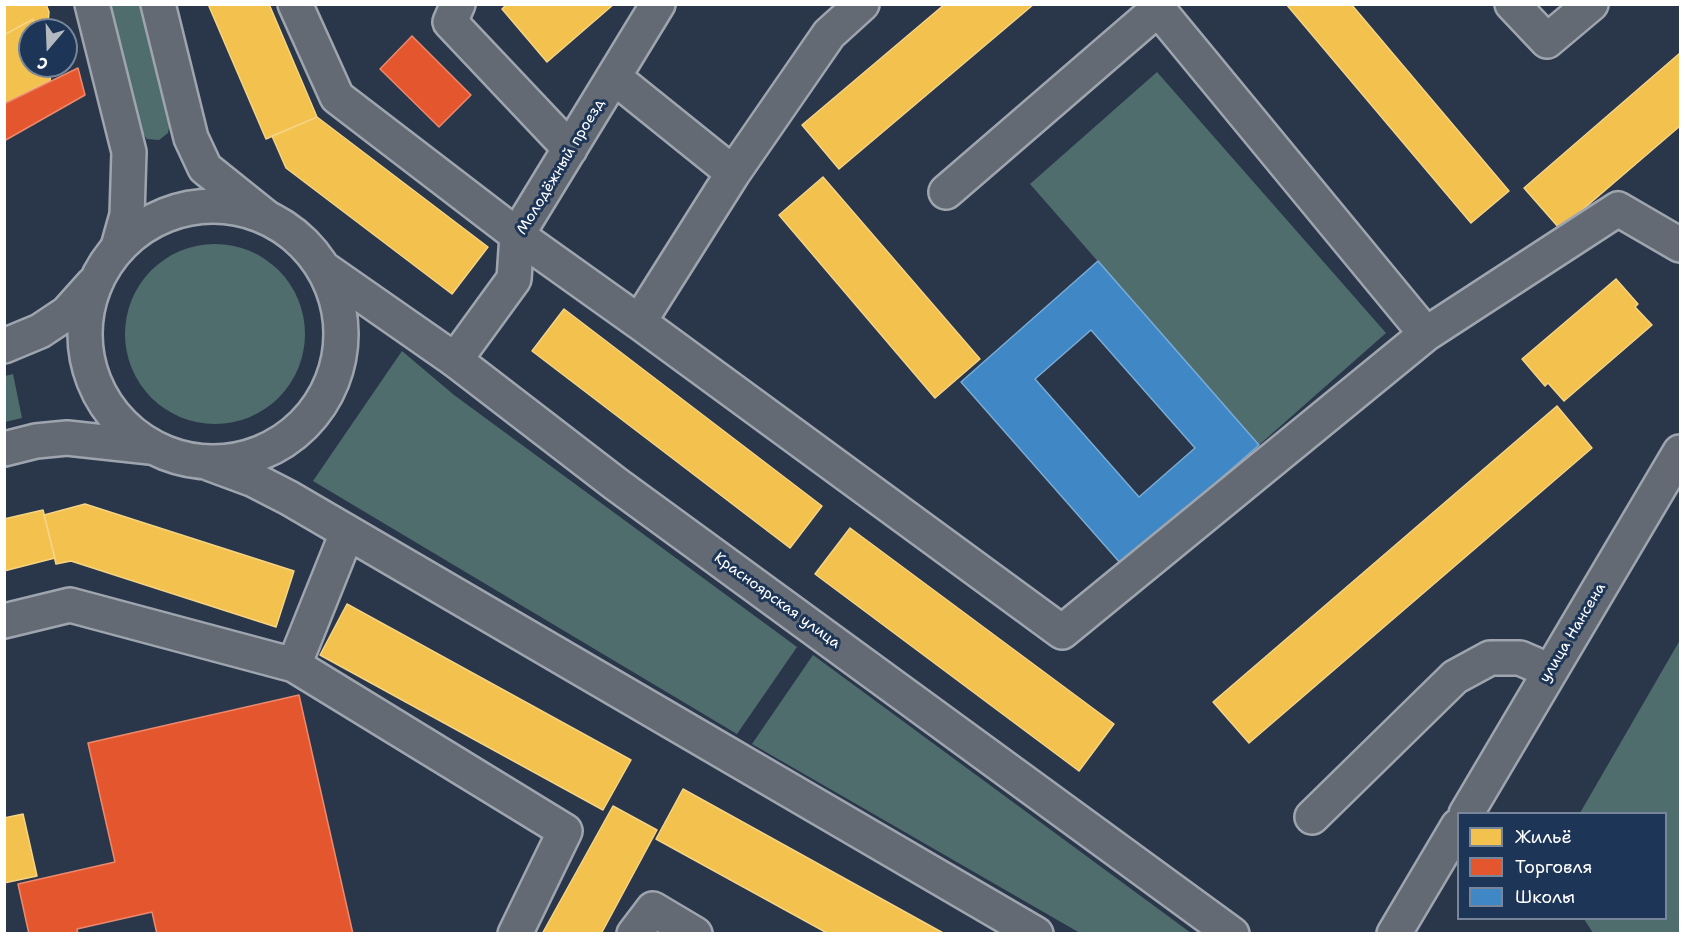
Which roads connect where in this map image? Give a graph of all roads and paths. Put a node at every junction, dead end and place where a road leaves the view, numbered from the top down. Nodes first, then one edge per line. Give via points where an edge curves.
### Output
1 (92, 4) edge
2 (158, 4) edge
3 (295, 4) edge
4 (658, 4) edge
5 (862, 4) edge
6 (1512, 4) edge
7 (1592, 4) edge
8 (455, 9) edge
9 (615, 78) junction
10 (570, 149) junction
11 (733, 173) junction
12 (946, 192) dead end
13 (266, 217) junction
14 (517, 235) junction
15 (1680, 245) edge
16 (118, 247) junction
17 (323, 268) junction
18 (96, 280) junction
19 (639, 322) junction
20 (1426, 334) junction
21 (4, 346) edge
22 (455, 360) junction
23 (150, 447) junction
24 (4, 449) edge
25 (1680, 452) edge
26 (208, 463) junction
27 (347, 533) junction
28 (4, 621) edge
29 (294, 665) junction
30 (1550, 671) junction
31 (1467, 812) edge
32 (1312, 817) dead end
33 (1457, 828) edge
34 (515, 933) edge
35 (634, 933) edge
36 (695, 933) edge
37 (1036, 933) edge
38 (1232, 933) edge
39 (1394, 933) edge

1 - 16 main road via 129,152 127,215
2 - 13 main road via 191,138 205,168
3 - 14 main road via 337,97
4 - 9 main road, Молодёжный проезд
5 - 11 main road via 829,34
6 - 7 main road via 1547,41
8 - 10 main road
9 - 10 main road, Молодёжный проезд
9 - 11 main road
10 - 14 main road, Молодёжный проезд
11 - 19 main road
12 - 20 main road via 1158,9
13 - 16 main road, Красноярская улица via 232,208 187,208 162,216
13 - 17 main road, Красноярская улица via 298,238
14 - 19 main road
14 - 22 main road, Молодёжный проезд via 514,279
15 - 20 main road via 1617,209
16 - 18 main road, Красноярская улица
17 - 22 main road, Красноярская улица
17 - 26 main road, Красноярская улица via 338,304 341,344 332,382 317,408 283,442 247,459
18 - 21 main road via 67,313 40,331
18 - 23 main road, Красноярская улица via 86,316 86,355 95,383 120,423
19 - 20 main road via 1062,632
22 - 38 main road, Красноярская улица via 616,484
23 - 24 main road via 67,438
23 - 26 main road, Красноярская улица via 178,458
25 - 30 main road, улица Нансена
26 - 27 main road, Красноярская улица via 254,480
27 - 29 main road
27 - 37 main road, Красноярская улица
28 - 29 main road via 70,605
29 - 34 main road via 565,831
30 - 31 main road, улица Нансена
30 - 32 main road via 1520,658 1490,658 1455,677
33 - 39 main road
35 - 36 main road via 653,909

